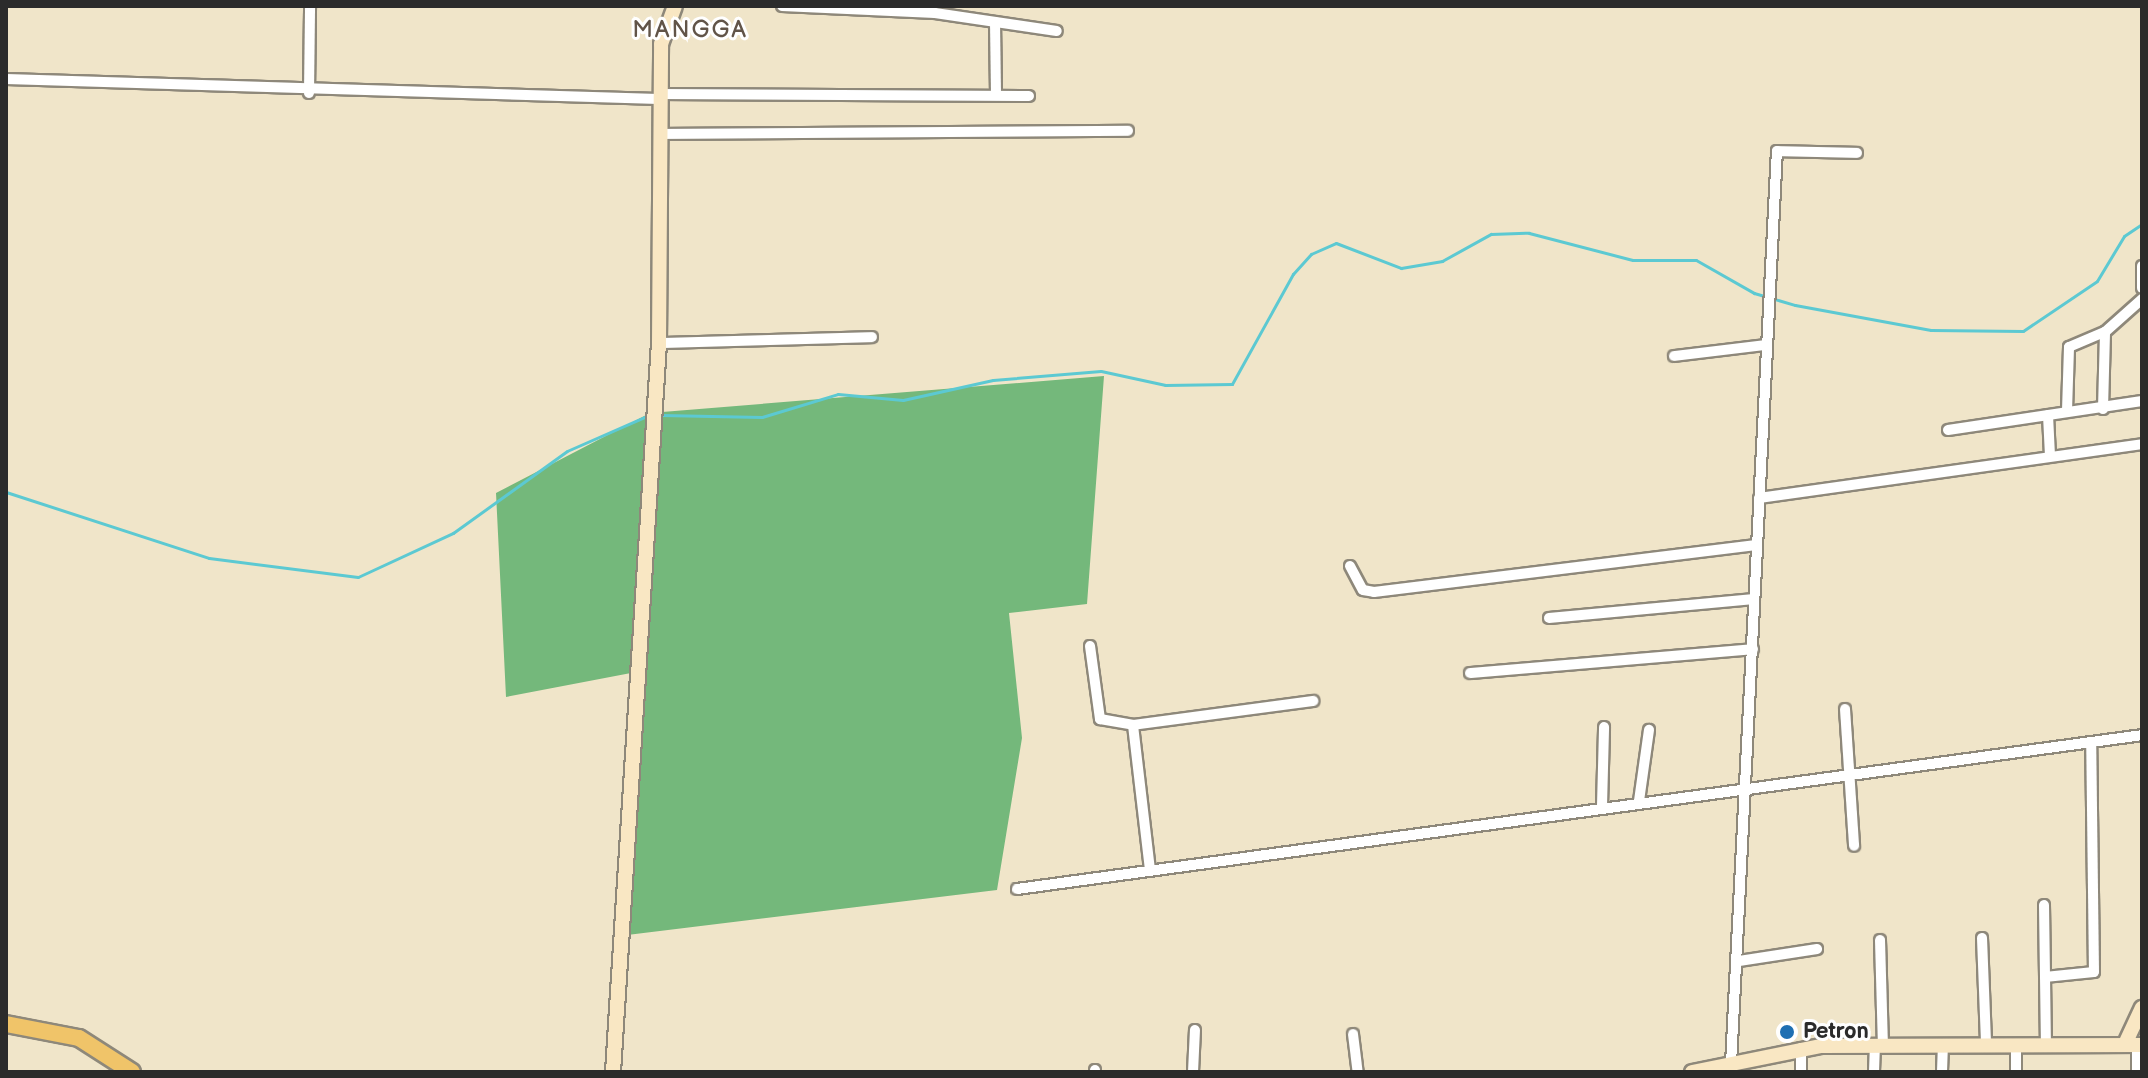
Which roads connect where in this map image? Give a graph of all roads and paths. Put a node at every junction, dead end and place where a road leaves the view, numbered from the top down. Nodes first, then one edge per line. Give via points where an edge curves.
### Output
1 (310, 6) edge
2 (675, 6) edge
3 (782, 6) edge
4 (995, 22) junction
5 (1057, 31) dead end
6 (6, 79) edge
7 (309, 93) junction
8 (996, 95) junction
9 (659, 96) junction
10 (1029, 96) dead end
11 (1128, 131) dead end
12 (660, 134) junction
13 (1857, 153) dead end
14 (2142, 266) edge
15 (2142, 288) edge
16 (2142, 299) edge
17 (2105, 332) junction
18 (872, 337) dead end
19 (659, 343) junction
20 (1765, 345) junction
21 (1674, 356) dead end
22 (2142, 401) edge
23 (2103, 409) junction
24 (2067, 411) junction
25 (2048, 415) junction
26 (1948, 430) dead end
27 (2142, 444) edge
28 (2050, 456) junction
29 (1759, 498) junction
30 (1756, 545) junction
31 (1350, 566) dead end
32 (1754, 599) junction
33 (1549, 618) dead end
34 (1090, 646) dead end
35 (1753, 649) junction
36 (1470, 673) dead end
37 (1313, 701) dead end
38 (1845, 709) dead end
39 (1133, 725) junction
40 (1604, 727) dead end
41 (1649, 730) dead end
42 (2142, 735) edge
43 (2091, 742) junction
44 (1851, 774) junction
45 (1747, 789) junction
46 (1639, 801) junction
47 (1602, 806) junction
48 (1854, 846) dead end
49 (1150, 870) junction
50 (1017, 889) dead end
51 (2044, 905) dead end
52 (1982, 938) dead end
53 (1880, 940) dead end
54 (1817, 949) dead end
55 (1739, 961) junction
56 (2045, 977) junction
57 (2142, 1008) edge
58 (6, 1024) edge
59 (1195, 1030) dead end
60 (1353, 1034) dead end
61 (1986, 1044) junction
62 (2016, 1044) junction
63 (2046, 1044) junction
64 (1879, 1045) junction
65 (1943, 1045) junction
66 (2135, 1045) edge
67 (1801, 1048) junction
68 (1731, 1068) edge
69 (132, 1072) edge
70 (613, 1072) edge
71 (1193, 1072) edge
72 (1358, 1072) edge
73 (1692, 1072) edge
74 (1801, 1072) edge
75 (1874, 1072) edge
76 (1942, 1072) edge
77 (2016, 1072) edge
78 (2137, 1072) edge

1 - 7 street
2 - 9 street via 662,31
3 - 4 street
4 - 5 street
4 - 8 street
6 - 7 street
7 - 9 street
8 - 9 street
8 - 10 street
9 - 12 street
11 - 12 street
12 - 19 street
13 - 20 street via 1777,151
14 - 15 street
16 - 17 street
17 - 23 street
17 - 24 street via 2069,347
18 - 19 street
19 - 70 street
20 - 21 street
20 - 29 street
22 - 23 street
23 - 24 street
24 - 25 street
25 - 26 street
25 - 28 street
27 - 28 street
28 - 29 street
29 - 30 street
30 - 31 street via 1374,592 1363,590
30 - 32 street
32 - 33 street
32 - 35 street
34 - 39 street via 1100,719
35 - 36 street
35 - 45 street
37 - 39 street
38 - 44 street
39 - 49 street
40 - 47 street
41 - 46 street
42 - 43 street
43 - 44 street
43 - 56 street via 2094,972
44 - 45 street
44 - 48 street
45 - 46 street
45 - 55 street
46 - 47 street
47 - 49 street
49 - 50 street
51 - 56 street
52 - 61 street
53 - 64 street
54 - 55 street
55 - 68 street
56 - 63 street
57 - 66 street
58 - 69 main road via 79,1038
59 - 71 street
60 - 72 street
61 - 62 street
61 - 65 street
62 - 63 street
62 - 77 street
63 - 66 street
64 - 65 street
64 - 67 street
64 - 75 street
65 - 76 street
66 - 78 street
67 - 68 street
67 - 74 street
68 - 73 street

